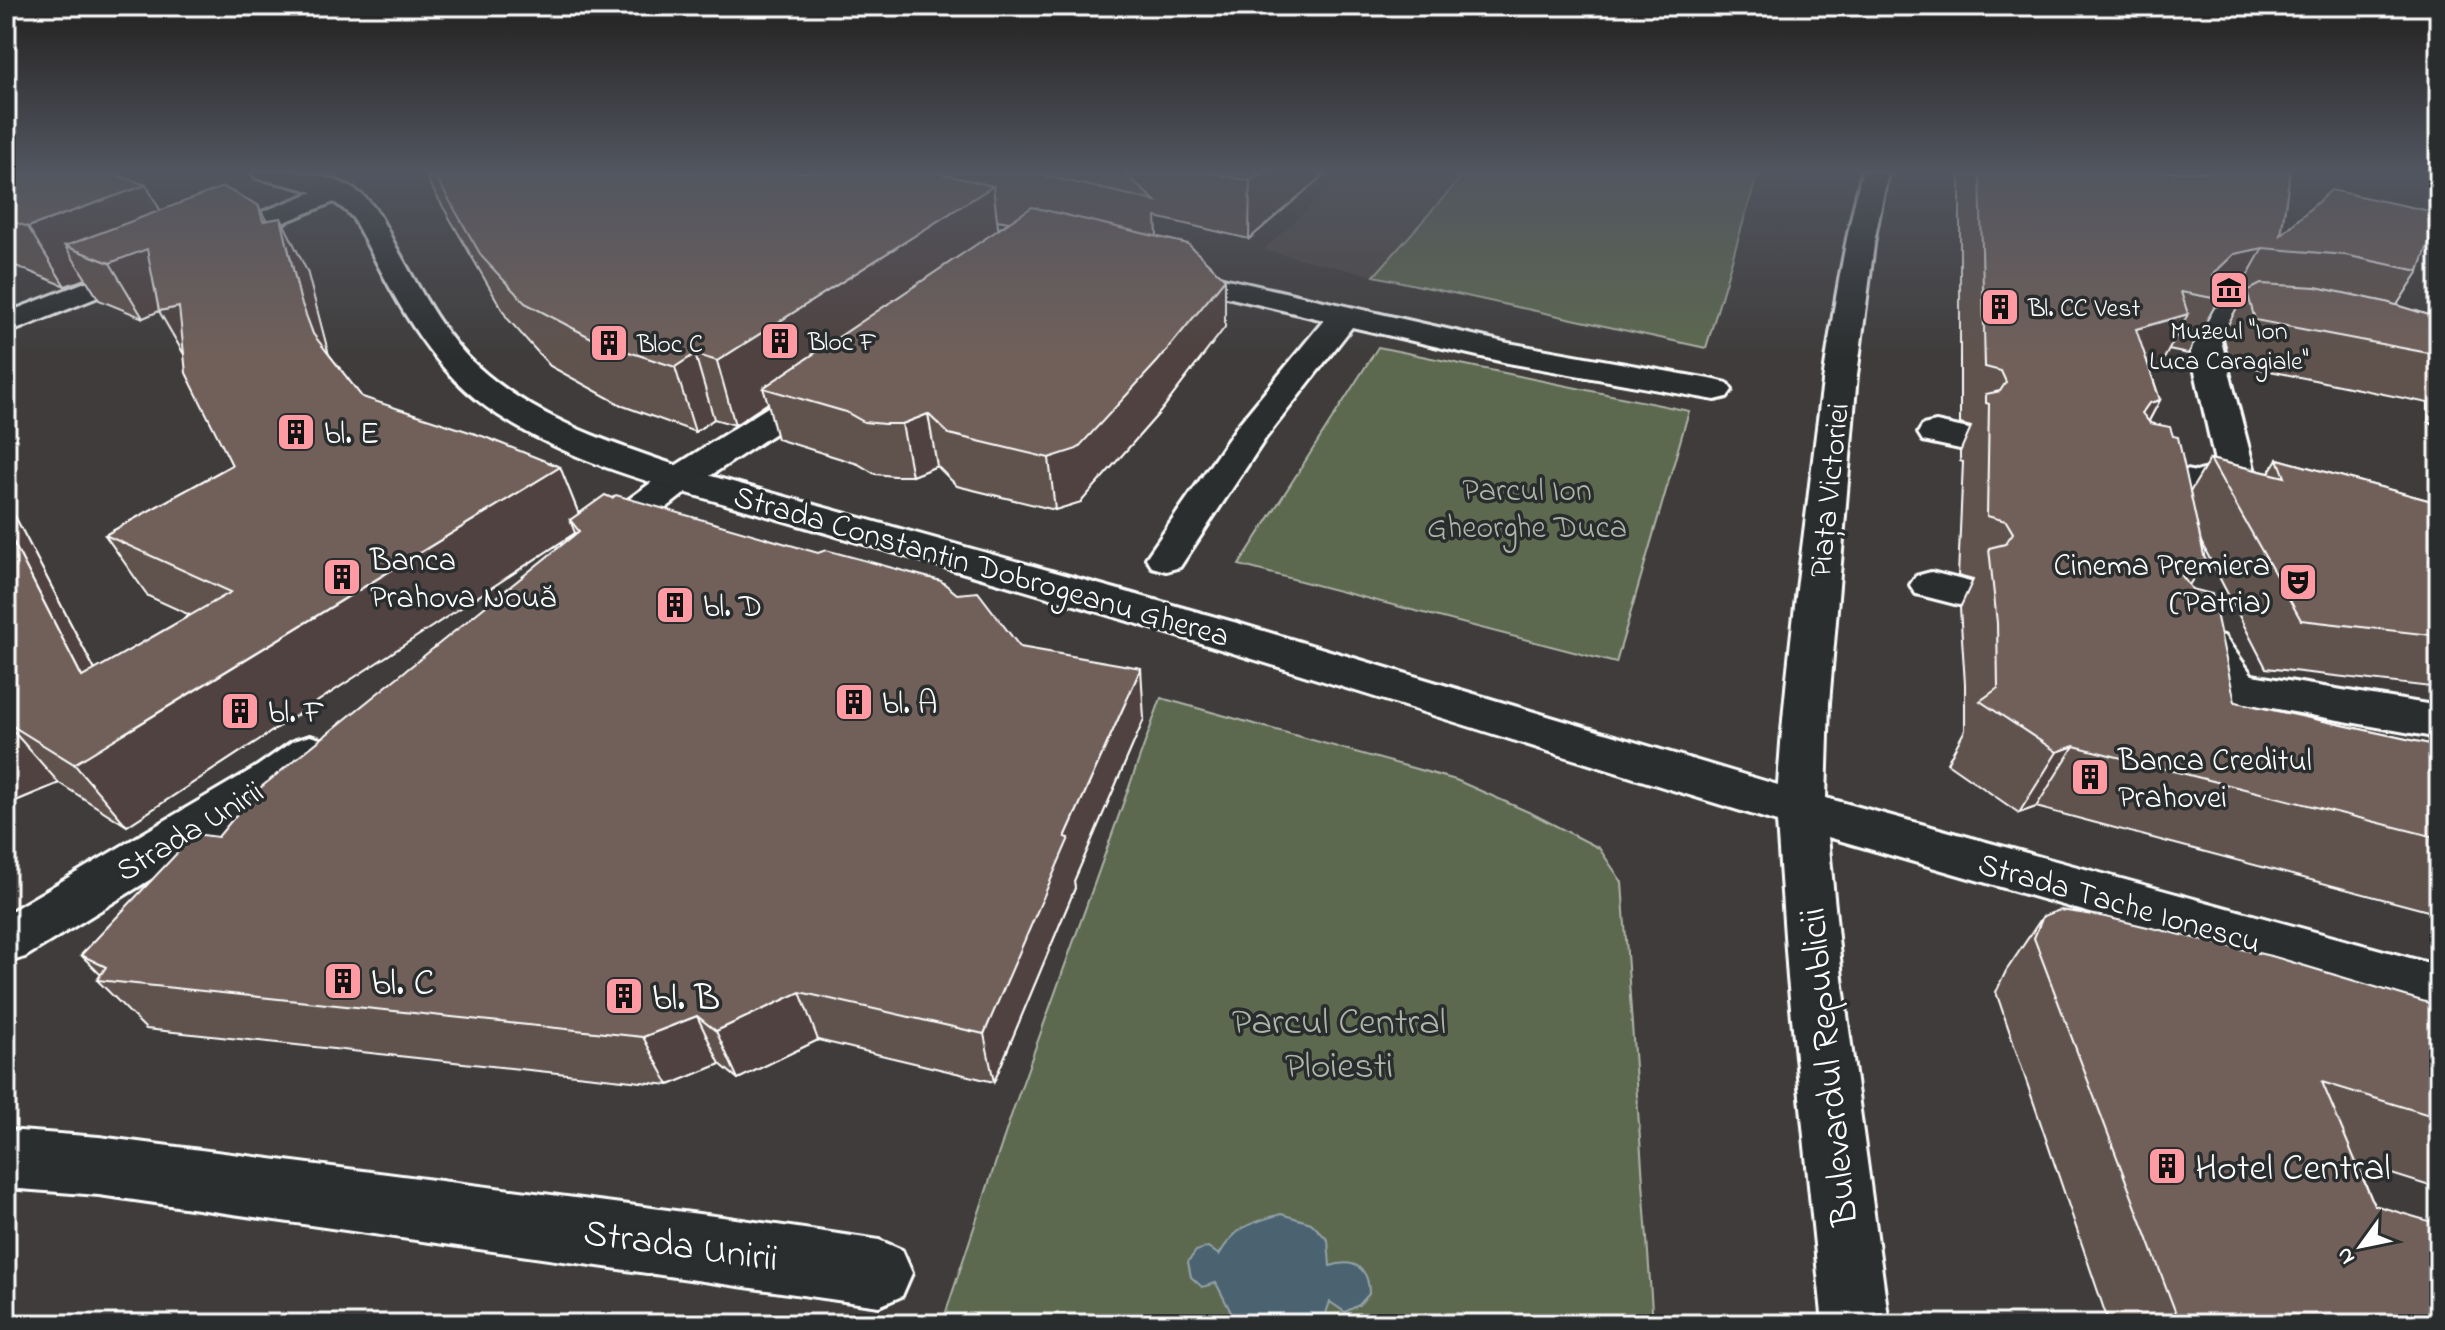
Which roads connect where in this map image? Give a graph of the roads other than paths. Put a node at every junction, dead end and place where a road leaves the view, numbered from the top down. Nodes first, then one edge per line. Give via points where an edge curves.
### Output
1 (229, 234) edge
2 (374, 234) edge
3 (1861, 234) edge
4 (1134, 265) edge
5 (1343, 317) junction
6 (6, 324) edge
7 (2319, 324) edge
8 (853, 365) edge
9 (1715, 390) dead end
10 (2133, 471) edge
11 (680, 479) junction
12 (1166, 558) dead end
13 (566, 565) edge
14 (2169, 637) edge
15 (2439, 722) edge
16 (337, 733) edge
17 (1801, 811) junction
18 (6, 941) edge
19 (2439, 990) edge
20 (6, 1159) edge
21 (879, 1273) dead end
22 (1856, 1324) edge

1 - 6 main road
2 - 11 main road, Strada Constantin Dobrogeanu Gherea via 434,340 466,375 557,433
3 - 17 main road, Piața Victoriei via 1840,375 1806,703
4 - 5 main road
5 - 9 main road
5 - 12 main road via 1251,433
7 - 10 main road via 2240,312 2217,317 2202,331 2250,475 2197,483
8 - 11 main road
11 - 13 main road
11 - 17 main road, Strada Constantin Dobrogeanu Gherea via 1222,633
14 - 15 main road via 2209,646 2238,688
16 - 18 main road, Strada Unirii via 273,780
17 - 19 main road, Strada Tache Ionescu
17 - 22 main road, Bulevardul Republicii
20 - 21 main road, Strada Unirii via 130,1170

